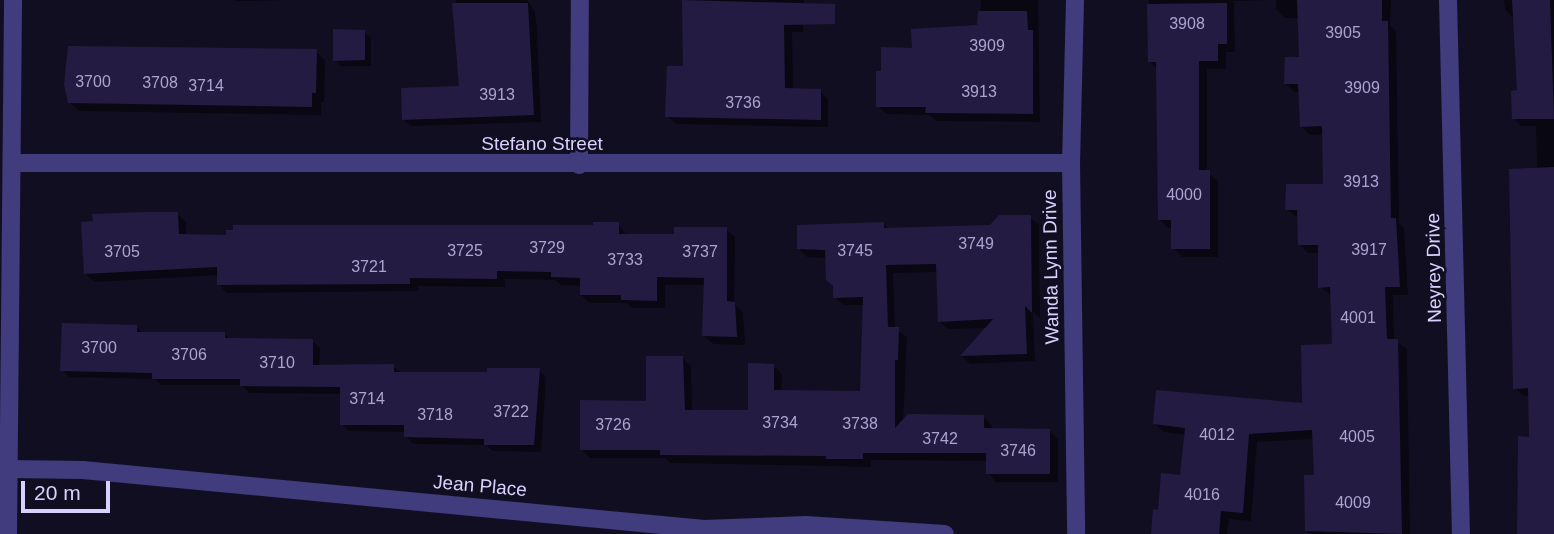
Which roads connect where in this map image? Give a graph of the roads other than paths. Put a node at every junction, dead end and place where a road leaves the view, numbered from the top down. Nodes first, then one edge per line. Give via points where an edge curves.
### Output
1 (13, 0) edge
2 (580, 0) edge
3 (1075, 0) edge
4 (1448, 0) edge
5 (12, 163) junction
6 (1071, 163) junction
7 (579, 165) junction
8 (10, 469) junction
9 (8, 534) edge
10 (945, 534) edge
11 (1076, 534) edge
12 (1461, 534) edge

1 - 5 street
2 - 7 street
3 - 6 street, Wanda Lynn Drive
4 - 12 street, Neyrey Drive
5 - 7 street, Stefano Street
5 - 8 street
6 - 7 street, Stefano Street
6 - 11 street, Wanda Lynn Drive
8 - 9 street
8 - 10 street, Jean Place via 83,470 704,529 806,525

